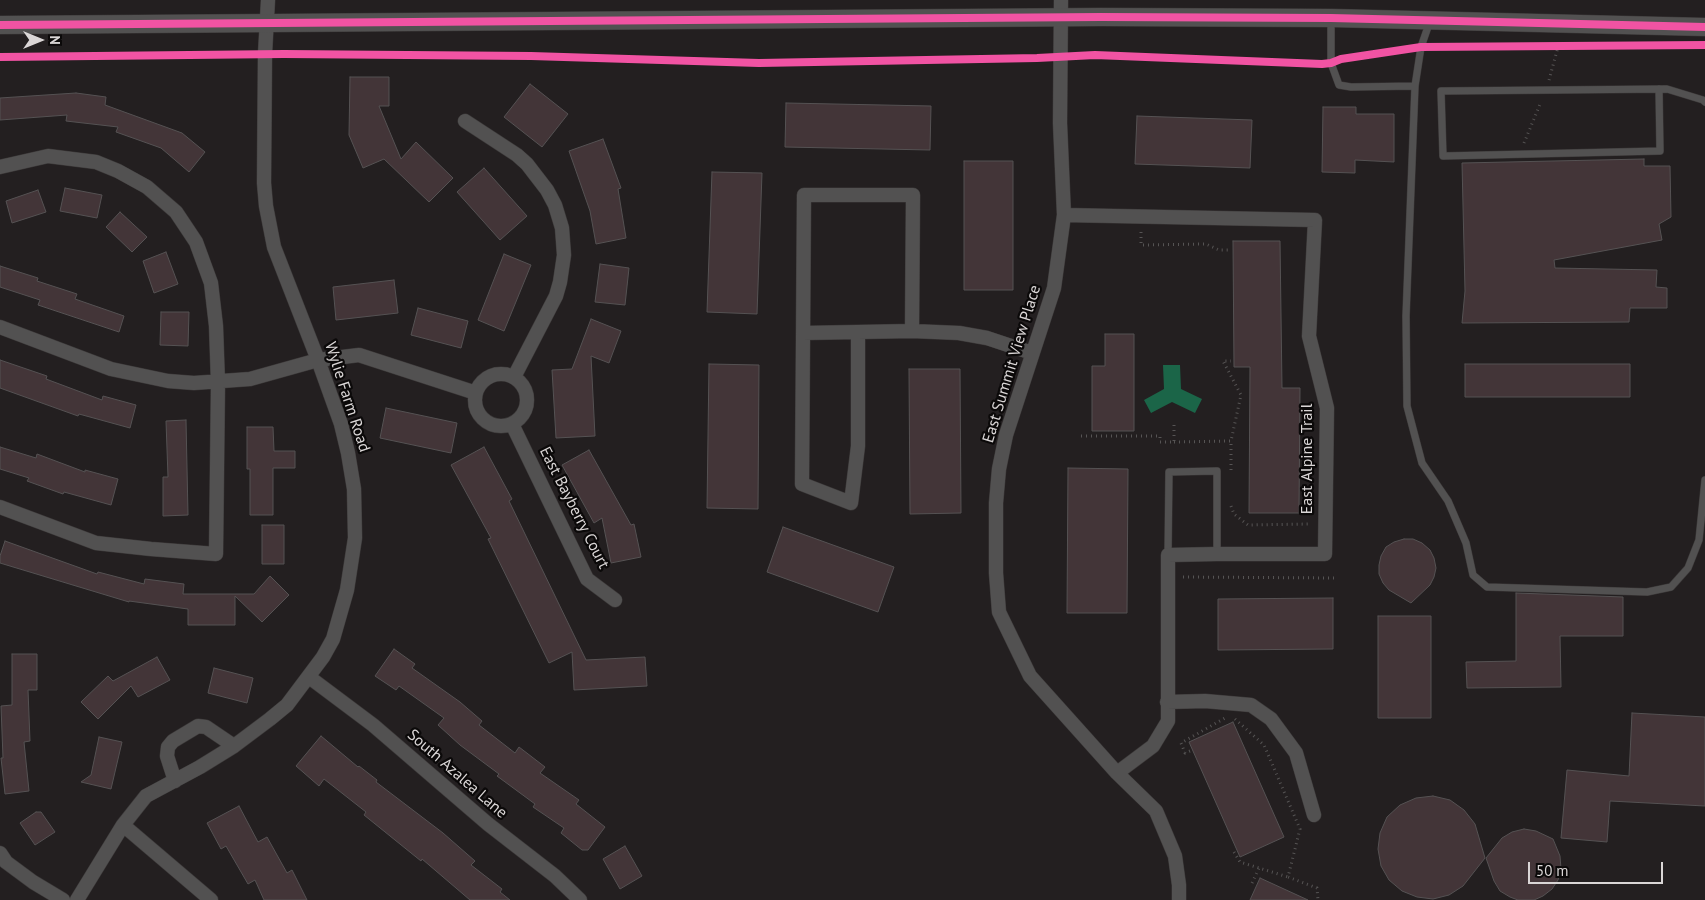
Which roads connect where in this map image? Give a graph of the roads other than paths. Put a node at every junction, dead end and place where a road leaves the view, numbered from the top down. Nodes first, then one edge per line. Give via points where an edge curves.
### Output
1 (268, 0) edge
2 (1061, 9) edge
3 (1331, 18) junction
4 (1431, 20) junction
5 (267, 24) junction
6 (0, 25) edge
7 (1705, 27) edge
8 (1415, 86) junction
9 (1659, 89) junction
10 (1705, 102) edge
11 (465, 121) dead end
12 (0, 166) edge
13 (1064, 215) junction
14 (0, 328) edge
15 (912, 331) junction
16 (858, 332) junction
17 (803, 333) junction
18 (1032, 353) junction
19 (318, 360) junction
20 (514, 377) junction
21 (218, 382) junction
22 (476, 393) junction
23 (512, 424) junction
24 (1705, 480) edge
25 (0, 507) edge
26 (1217, 554) junction
27 (1168, 555) junction
28 (615, 600) dead end
29 (309, 678) junction
30 (1167, 702) junction
31 (234, 746) junction
32 (1117, 773) junction
33 (175, 780) junction
34 (1314, 815) dead end
35 (123, 826) junction
36 (0, 853) edge
37 (63, 900) edge
38 (77, 900) edge
39 (211, 900) edge
40 (580, 900) edge
41 (1179, 900) edge

1 - 5 street, Wylie Farm Road
2 - 3 street
2 - 5 street
2 - 13 street, East Summit View Place via 1060,123
3 - 4 street
3 - 8 lane via 1331,64 1339,84 1352,87
4 - 7 street
4 - 8 lane via 1421,47
5 - 6 street
5 - 19 street, Wylie Farm Road via 264,183 269,227
8 - 24 lane via 1406,316 1407,406 1422,463 1448,501 1466,544 1473,575 1488,587 1647,592 1671,586 1688,568 1699,540
9 - 9 lane via 1441,91 1443,156 1660,151
9 - 10 lane
11 - 20 street via 527,164 547,190 562,228 564,255 556,296
12 - 21 street via 48,156 96,162 147,187 176,212 196,242 211,283
13 - 18 street, East Summit View Place via 1054,288
13 - 26 street, East Alpine Trail via 1315,220 1309,336 1327,408 1325,554
14 - 21 street via 111,369 168,381
15 - 16 street
15 - 17 street via 913,195 804,195
15 - 18 street via 977,336
16 - 17 street
16 - 17 street via 858,446 851,503 802,484
18 - 32 street, East Summit View Place via 1006,435 999,469 996,573 1000,612 1030,676
19 - 21 street via 250,380
19 - 22 street via 359,355
19 - 29 street, Wylie Farm Road via 348,453 354,489 355,538 347,590 333,639
20 - 22 street via 491,376 484,380
20 - 23 street via 525,389 527,406 519,420
21 - 25 street via 216,554 96,543
22 - 23 street via 475,402 481,417 495,426
23 - 28 street, East Bayberry Court via 587,579
26 - 27 street, East Alpine Trail
26 - 27 lane via 1217,471 1169,472
27 - 30 street
29 - 31 street, Wylie Farm Road via 287,705
29 - 40 street, South Azalea Lane via 374,726
30 - 32 street via 1168,722 1153,746
30 - 34 street via 1251,705 1270,719 1296,753
31 - 33 street, Wylie Farm Road
31 - 33 street via 206,727 198,726 172,741 168,747 167,756
32 - 41 street, East Summit View Place via 1156,811 1175,856
33 - 35 street, Wylie Farm Road via 146,796
35 - 38 street, Wylie Farm Road
35 - 39 street
36 - 37 street via 6,862

